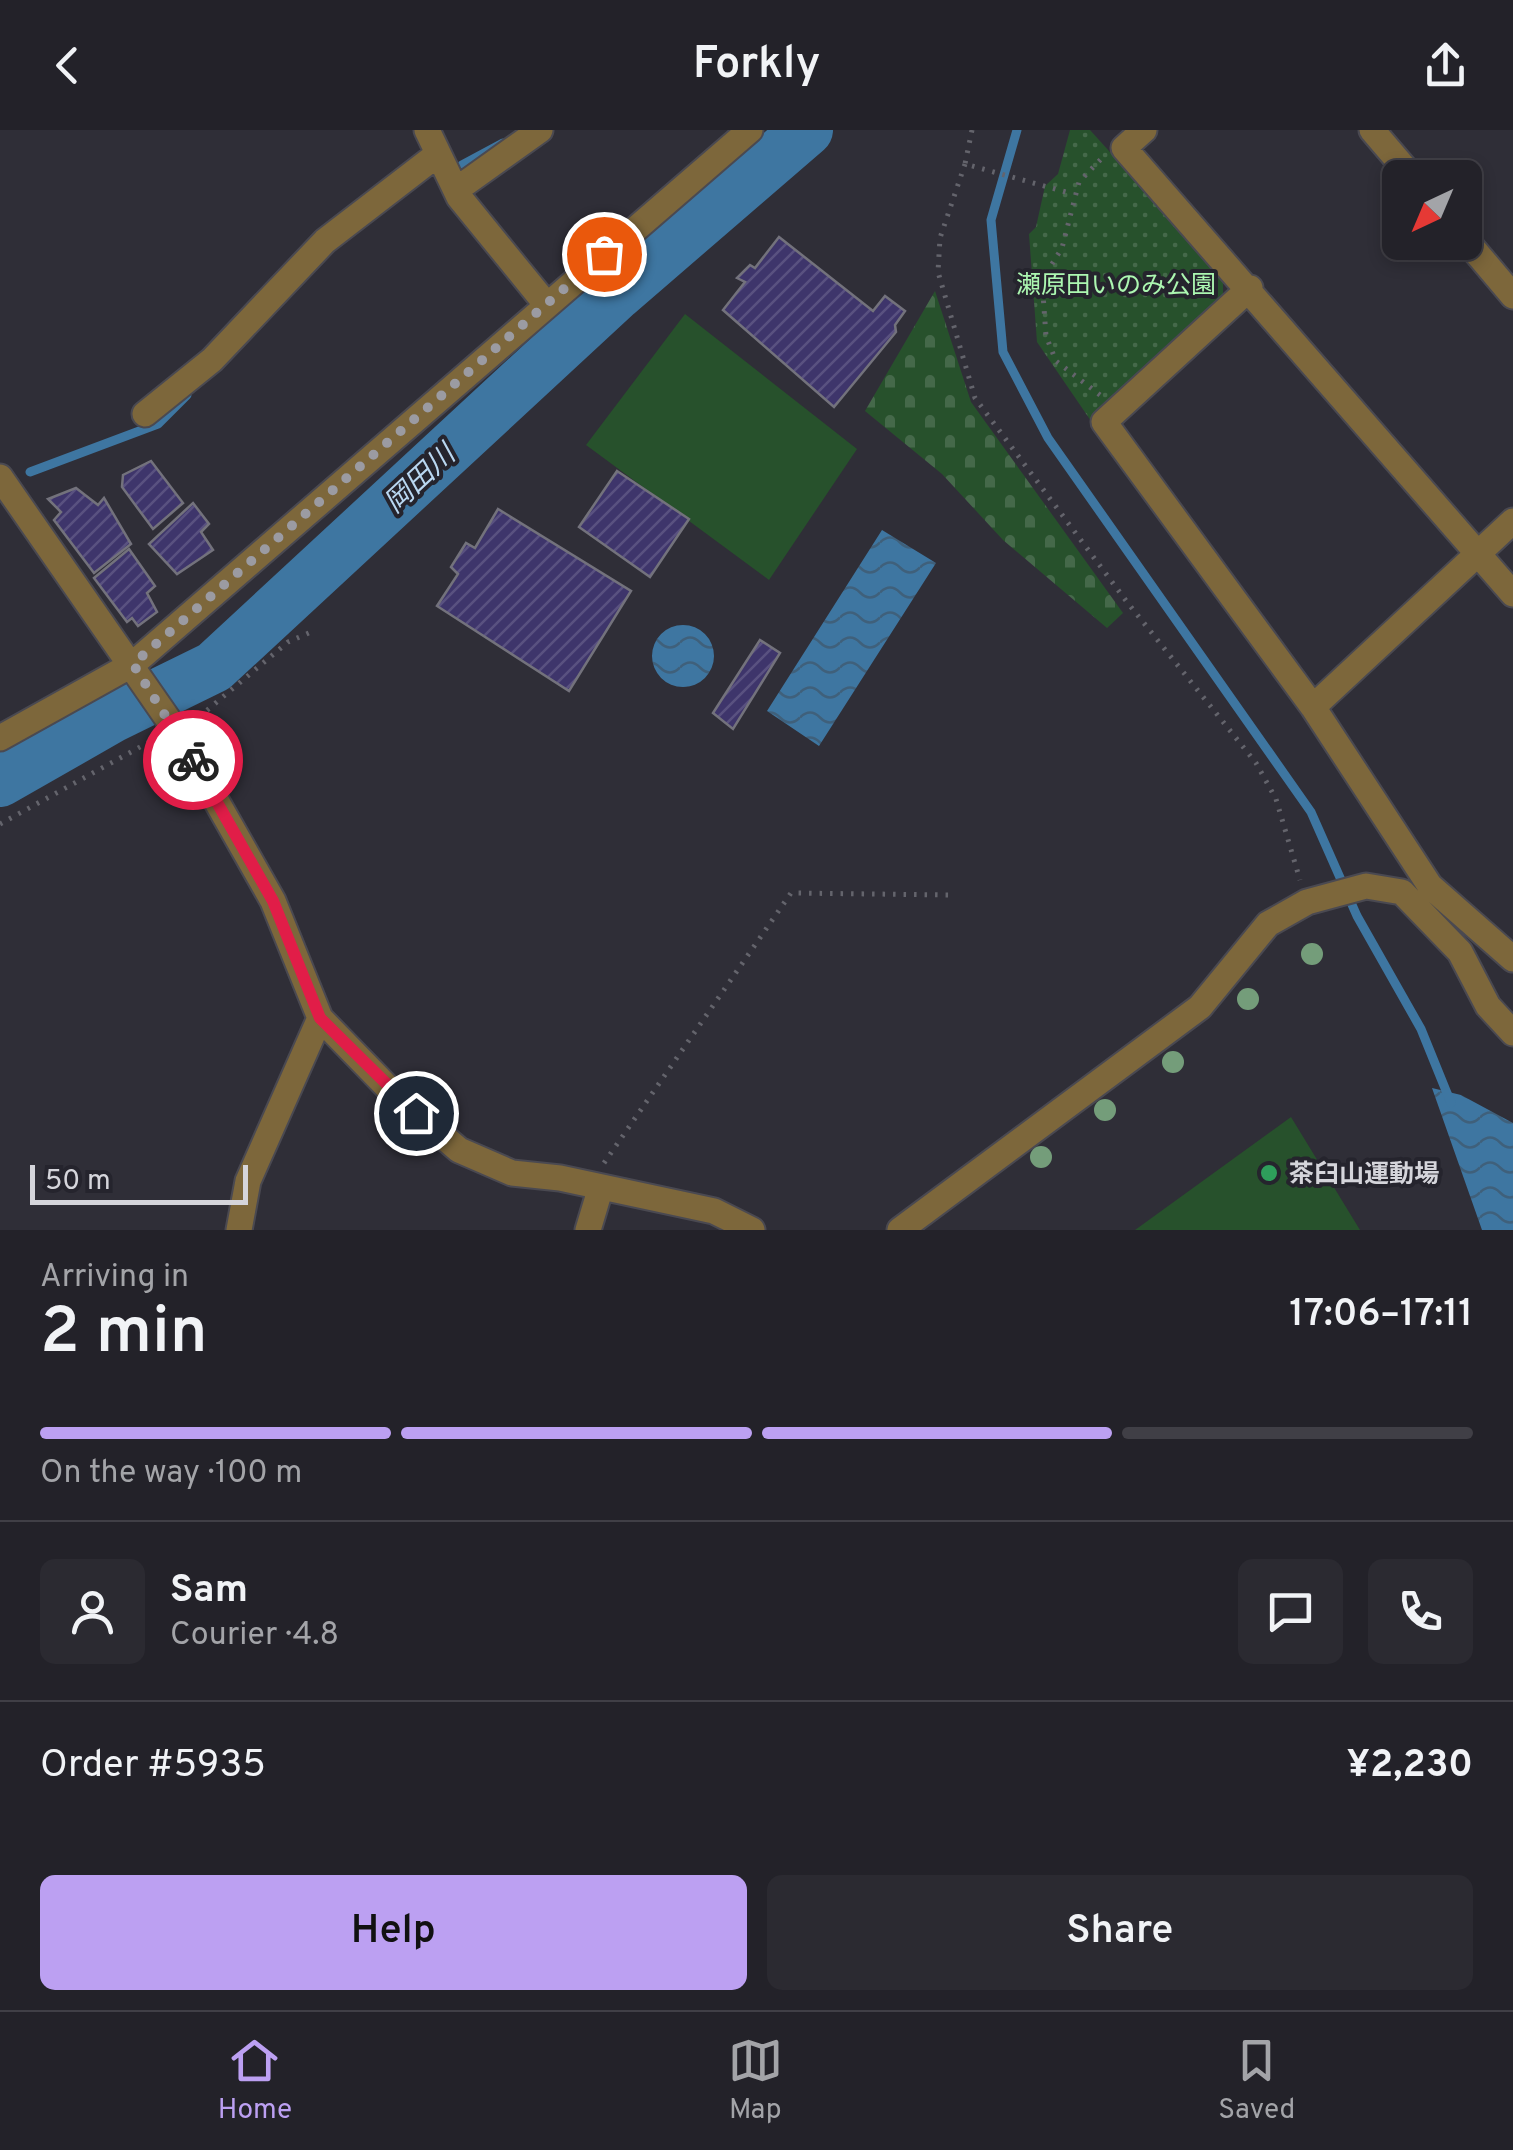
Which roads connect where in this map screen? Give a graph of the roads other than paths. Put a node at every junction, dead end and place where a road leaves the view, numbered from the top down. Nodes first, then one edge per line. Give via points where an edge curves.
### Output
1 (427, 130) edge
2 (540, 130) edge
3 (750, 130) edge
4 (1372, 130) edge
5 (1134, 139) edge
6 (438, 154) junction
7 (1397, 160) edge
8 (456, 190) junction
9 (1482, 260) edge
10 (1250, 288) junction
11 (1513, 296) edge
12 (546, 304) junction
13 (145, 414) dead end
14 (0, 477) edge
15 (1513, 521) edge
16 (1477, 553) junction
17 (1513, 594) edge
18 (136, 670) junction
19 (1314, 706) junction
20 (0, 738) edge
21 (1513, 959) edge
22 (320, 1018) junction
23 (1513, 1032) edge
24 (594, 1188) junction
25 (239, 1230) edge
26 (588, 1230) edge
27 (752, 1230) edge
28 (900, 1230) edge

1 - 6 street
2 - 8 street
3 - 12 street
4 - 7 street
5 - 10 street
6 - 8 street
6 - 13 street via 325,241 212,360
8 - 12 street
9 - 11 street
10 - 16 street
10 - 19 street via 1104,422
12 - 18 street
14 - 18 street
15 - 16 street
16 - 17 street
16 - 19 street
18 - 20 street
18 - 22 street via 273,901
19 - 21 street via 1430,886
22 - 24 street via 458,1150 512,1173
22 - 25 street via 248,1181
23 - 28 street via 1488,1006 1460,952 1419,906 1387,886 1318,899 1268,924 1200,1007
24 - 26 street
24 - 27 street via 714,1212

